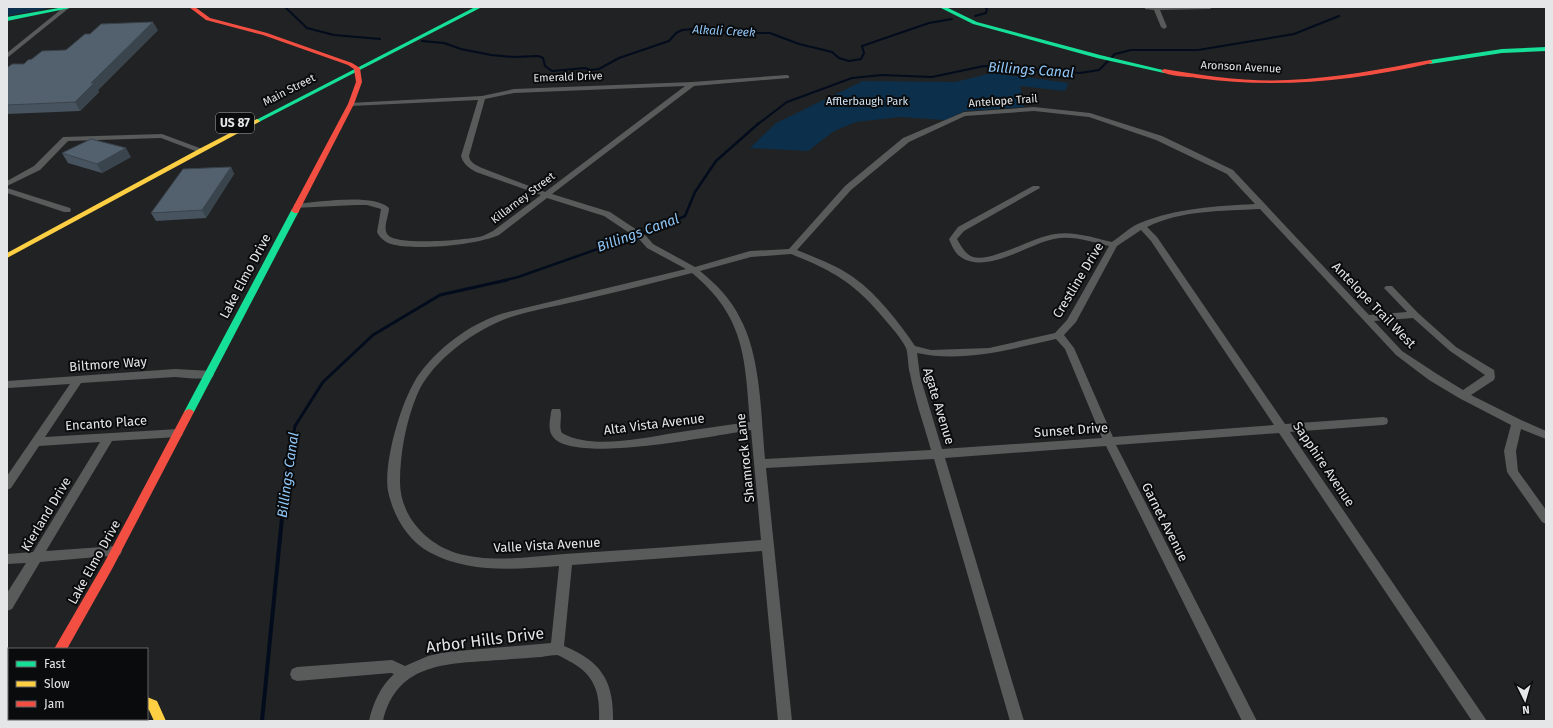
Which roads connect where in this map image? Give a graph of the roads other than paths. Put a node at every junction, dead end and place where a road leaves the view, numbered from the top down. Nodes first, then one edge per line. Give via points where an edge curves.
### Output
1 (192, 7) edge
2 (466, 7) edge
3 (479, 7) edge
4 (943, 7) edge
5 (1210, 7) edge
6 (69, 8) edge
7 (1146, 8) dead end
8 (1156, 8) junction
9 (7, 19) edge
10 (1164, 27) dead end
11 (1546, 49) edge
12 (7, 56) edge
13 (353, 66) junction
14 (787, 77) dead end
15 (692, 84) junction
16 (482, 98) junction
17 (351, 104) junction
18 (190, 146) junction
19 (200, 150) junction
20 (176, 153) dead end
21 (7, 184) edge
22 (1036, 188) dead end
23 (7, 190) edge
24 (547, 194) junction
25 (297, 206) junction
26 (1262, 206) junction
27 (71, 208) joint
28 (54, 218) dead end
29 (1141, 225) junction
30 (1114, 245) junction
31 (792, 251) junction
32 (7, 256) edge
33 (692, 269) junction
34 (1389, 288) dead end
35 (1415, 315) junction
36 (1368, 318) junction
37 (1058, 335) junction
38 (912, 349) junction
39 (209, 374) junction
40 (78, 380) junction
41 (8, 384) dead end
42 (1463, 395) junction
43 (556, 412) dead end
44 (1383, 421) dead end
45 (1517, 423) junction
46 (756, 425) junction
47 (1284, 429) junction
48 (178, 433) junction
49 (1546, 434) edge
50 (108, 438) junction
51 (1109, 441) junction
52 (37, 442) junction
53 (939, 454) junction
54 (760, 464) junction
55 (7, 485) edge
56 (1546, 519) edge
57 (768, 545) junction
58 (116, 551) junction
59 (37, 557) junction
60 (566, 559) junction
61 (7, 560) edge
62 (7, 605) edge
63 (61, 648) edge
64 (557, 649) junction
65 (405, 673) junction
66 (297, 674) dead end
67 (148, 703) edge
68 (160, 721) edge
69 (376, 721) edge
70 (606, 721) edge
71 (785, 721) edge
72 (1017, 721) edge
73 (1250, 721) edge
74 (1480, 721) edge

1 - 13 main road via 208,19 265,34
2 - 13 main road, Main Street / US 87
3 - 13 main road, Main Street / US 87
4 - 11 main road, Aronson Avenue via 975,23 1103,57 1162,71 1216,79 1285,82 1336,77 1496,51
5 - 8 street
6 - 9 main road
6 - 12 street
7 - 8 street
8 - 10 street
13 - 17 main road, Lake Elmo Drive via 360,82
13 - 18 main road, Main Street / US 87
13 - 19 main road, Main Street / US 87
14 - 15 street, Emerald Drive
15 - 16 street, Emerald Drive via 514,90
15 - 24 street, Killarney Street
16 - 17 street, Emerald Drive
16 - 24 street via 465,156 469,165
17 - 25 main road, Lake Elmo Drive
18 - 19 street
18 - 20 main road, Main Street / US 87
18 - 21 street via 162,136 66,139 37,168
19 - 32 main road, Main Street / US 87
22 - 30 street via 962,229 953,239 956,248 965,256 988,259 1056,236
23 - 27 street
24 - 25 street, Killarney Street via 496,233 470,241 392,241 383,235 386,213 385,208 379,204 354,202
24 - 33 street, Shamrock Lane via 607,214 643,238 650,246
25 - 39 main road, Lake Elmo Drive
26 - 29 street, Crestline Drive via 1194,210
26 - 31 street, Antelope Trail via 1230,172 1159,138 1090,114 1034,108 964,114 906,140 848,188
26 - 36 street, Antelope Trail West
27 - 28 main road
29 - 30 street, Crestline Drive
29 - 47 street, Sapphire Avenue via 1154,239
30 - 37 street, Crestline Drive via 1071,322
31 - 33 street via 750,254
31 - 38 street via 850,278 874,300
33 - 46 street, Shamrock Lane via 721,296 736,318 750,362
33 - 60 street, Valle Vista Avenue via 508,315 490,323 452,346 432,366 412,394 402,424 394,470 394,490 400,512 413,532 432,548 455,558 510,564
34 - 35 street
35 - 36 street
35 - 42 street via 1453,349 1490,373 1490,377
36 - 42 street, Antelope Trail West via 1399,353 1433,378
37 - 38 street, Crestline Drive via 988,351 931,353
37 - 51 street, Garnet Avenue via 1069,348
38 - 53 street, Agate Avenue via 915,376
39 - 40 street, Biltmore Way via 175,373
39 - 48 main road, Lake Elmo Drive
40 - 41 street, Biltmore Way
40 - 52 street
42 - 45 street, Antelope Trail West
43 - 46 street, Alta Vista Avenue via 555,431 559,438 568,442 606,445
44 - 47 street, Sunset Drive
45 - 49 street, Antelope Trail West
45 - 56 street via 1510,451 1513,472
46 - 54 street, Shamrock Lane
47 - 51 street, Sunset Drive
47 - 74 street, Sapphire Avenue
48 - 50 street, Encanto Place
48 - 58 main road, Lake Elmo Drive
50 - 52 street, Encanto Place
50 - 59 street, Kierland Drive
51 - 53 street, Sunset Drive
51 - 73 street, Garnet Avenue
52 - 55 street
53 - 54 street, Sunset Drive
53 - 72 street, Agate Avenue
54 - 57 street, Shamrock Lane
57 - 60 street, Valle Vista Avenue
57 - 71 street, Shamrock Lane
58 - 59 street
58 - 63 main road, Lake Elmo Drive
59 - 61 street
59 - 62 street, Kierland Drive
60 - 64 street, Arbor Hills Drive
64 - 65 street, Arbor Hills Drive via 440,659
64 - 70 street, Arbor Hills Drive via 585,662 601,681 605,693
65 - 66 street via 392,666
65 - 69 street, Arbor Hills Drive via 394,682 384,697
67 - 68 main road via 153,705

